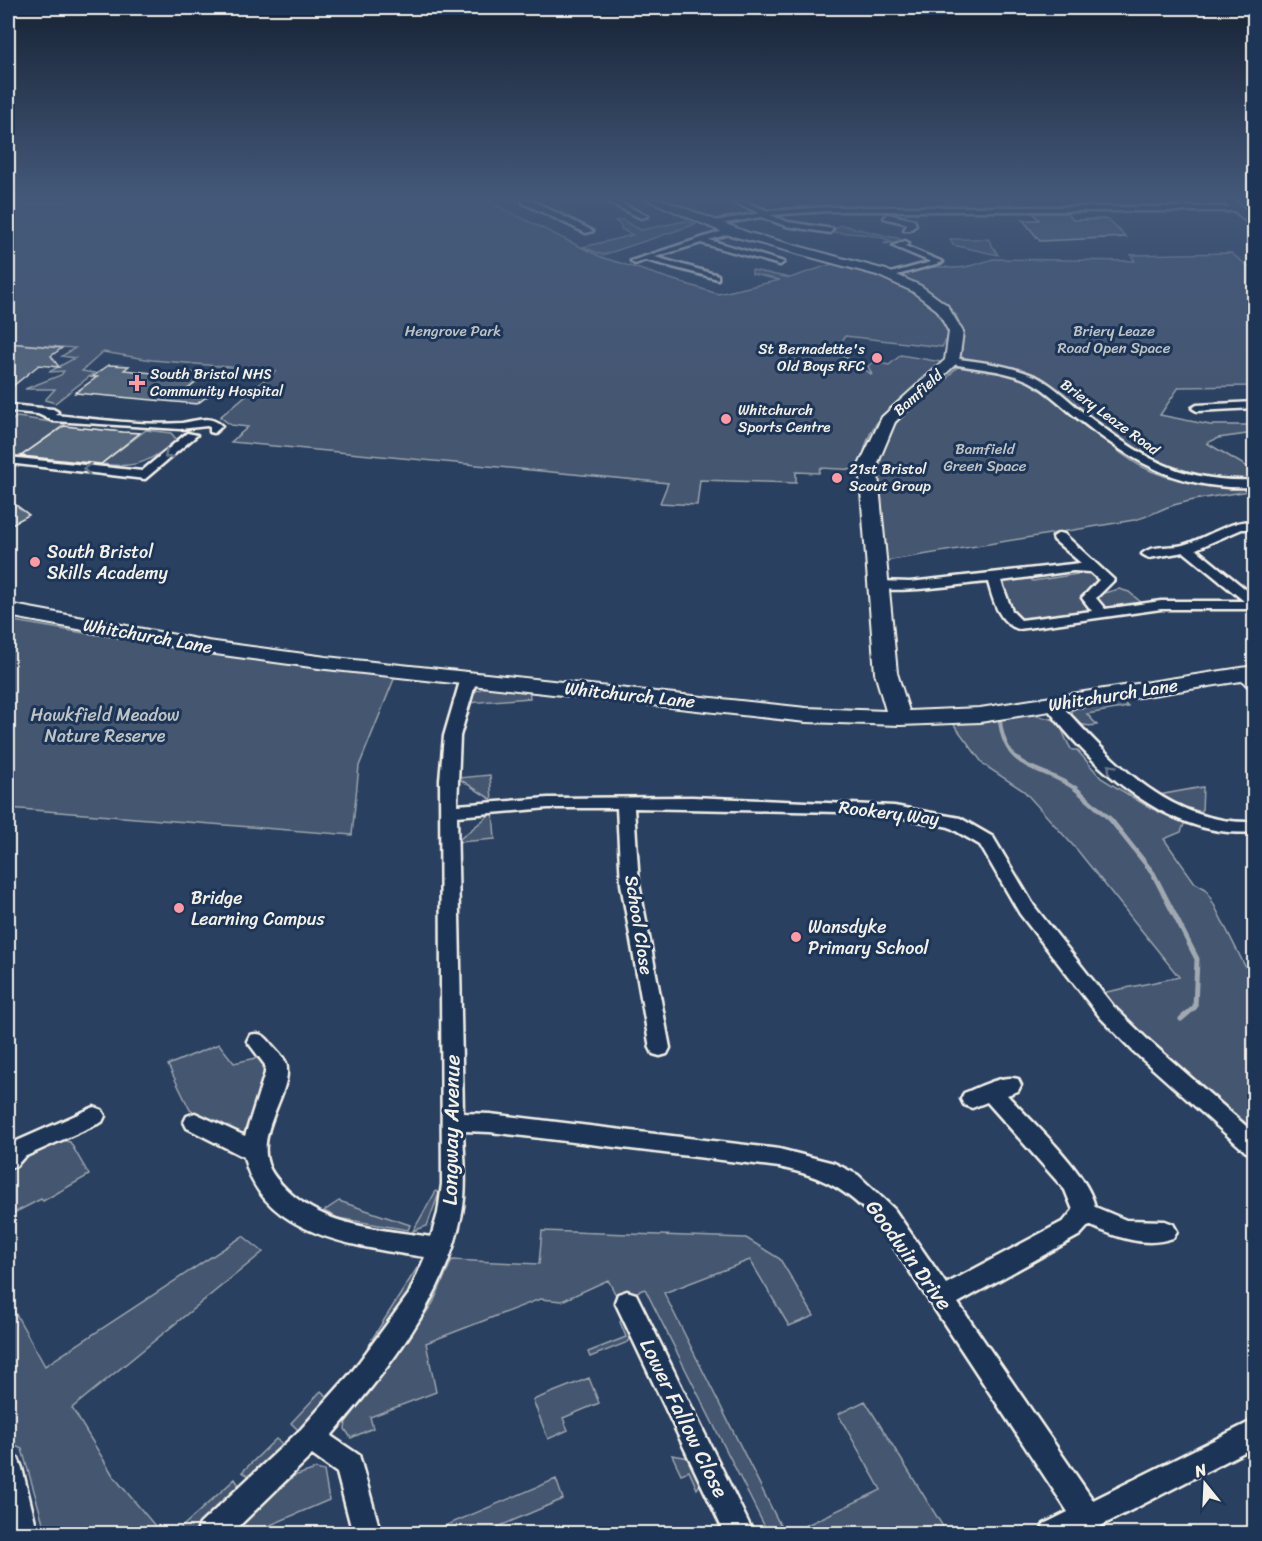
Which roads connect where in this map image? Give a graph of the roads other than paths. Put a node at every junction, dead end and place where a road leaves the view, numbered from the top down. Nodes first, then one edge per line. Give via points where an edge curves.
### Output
1 (693, 271) edge
2 (872, 271) edge
3 (908, 271) edge
4 (726, 273) dead end
5 (890, 276) junction
6 (715, 277) junction
7 (704, 281) dead end
8 (952, 361) junction
9 (1254, 405) edge
10 (1197, 408) dead end
11 (9, 410) edge
12 (188, 431) junction
13 (218, 431) dead end
14 (8, 460) edge
15 (1254, 484) edge
16 (1254, 525) edge
17 (1059, 537) dead end
18 (1187, 548) junction
19 (1149, 554) dead end
20 (1094, 568) junction
21 (993, 578) junction
22 (878, 585) junction
23 (1254, 603) edge
24 (8, 610) edge
25 (1101, 613) junction
26 (1251, 677) edge
27 (469, 678) junction
28 (1053, 705) junction
29 (900, 718) junction
30 (625, 802) junction
31 (449, 811) junction
32 (1253, 829) edge
33 (257, 1041) dead end
34 (660, 1048) dead end
35 (991, 1092) dead end
36 (94, 1116) dead end
37 (195, 1122) dead end
38 (454, 1122) junction
39 (1254, 1146) edge
40 (253, 1151) junction
41 (8, 1159) edge
42 (1085, 1213) junction
43 (1165, 1231) dead end
44 (440, 1249) junction
45 (942, 1299) junction
46 (627, 1302) dead end
47 (311, 1438) junction
48 (1252, 1439) edge
49 (8, 1468) edge
50 (1088, 1517) junction
51 (24, 1533) edge
52 (210, 1533) edge
53 (367, 1533) edge
54 (740, 1533) edge
55 (1053, 1533) edge

1 - 6 street
2 - 5 street, Bamfield
3 - 5 street
4 - 6 street
5 - 8 street, Bamfield via 932,299 952,320 958,332
6 - 7 street
8 - 15 street, Briery Leaze Road via 1002,369 1033,380 1155,468 1204,482
8 - 22 street, Bamfield via 888,420 872,452 868,465
9 - 10 street via 1218,403
11 - 12 street via 130,426 167,425
12 - 13 street
12 -> 14 street via 145,475
16 - 18 street via 1240,525
17 - 20 street
18 - 19 street
18 - 23 street
20 - 21 street via 1073,567
20 - 25 street via 1107,580 1089,598
21 - 22 street
21 - 25 street via 1005,612 1019,625
22 - 29 street, Bamfield via 886,673
23 - 25 street via 1171,604
24 - 27 street, Whitchurch Lane via 208,647
26 - 28 street, Whitchurch Lane
27 - 29 street, Whitchurch Lane via 806,715
27 - 31 street, Longway Avenue via 452,736
28 - 29 street, Whitchurch Lane via 980,715
32 -> 28 street via 1223,826 1157,804 1124,781
30 - 31 street, Rookery Way
30 - 34 street, School Close via 630,884
30 - 39 street, Rookery Way via 840,807 936,817 971,830 987,841 1027,910 1107,1012
31 - 38 street, Longway Avenue
33 - 40 street via 275,1063 276,1073
35 - 42 street via 1073,1183
36 - 41 street via 16,1151
37 - 40 street
38 - 44 street, Longway Avenue via 450,1213
38 - 45 street, Goodwin Drive via 501,1124 824,1167 873,1201
40 - 44 street via 264,1179 276,1194 307,1218 332,1229
42 - 43 street via 1125,1230
42 - 45 street via 1072,1228
44 - 47 street, Longway Avenue via 419,1301 360,1382
45 - 50 street, Goodwin Drive
46 - 54 street, Lower Fallow Close
47 - 52 street, Longway Avenue
47 - 53 street via 349,1465
48 - 50 street
49 - 51 street
50 - 55 street

